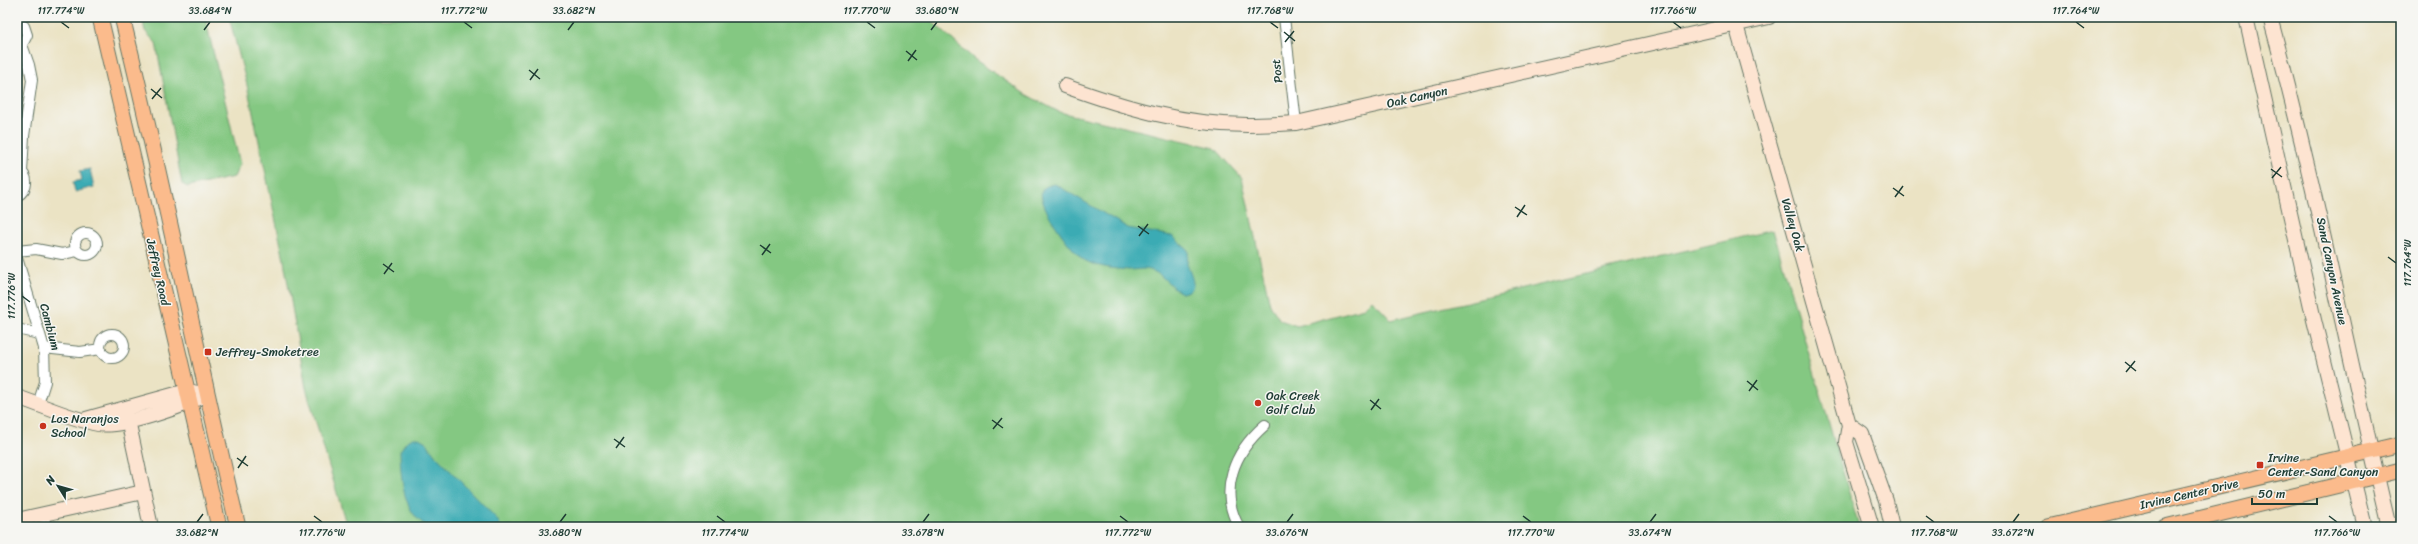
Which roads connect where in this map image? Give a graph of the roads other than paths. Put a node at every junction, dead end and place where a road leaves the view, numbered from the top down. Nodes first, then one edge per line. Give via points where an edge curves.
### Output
1 (100, 17) edge
2 (122, 17) edge
3 (1284, 17) edge
4 (1769, 17) edge
5 (2246, 17) edge
6 (2270, 17) edge
7 (17, 24) edge
8 (1736, 25) junction
9 (19, 42) edge
10 (1064, 86) dead end
11 (1296, 123) junction
12 (20, 171) edge
13 (17, 196) edge
14 (77, 251) dead end
15 (17, 252) edge
16 (17, 258) edge
17 (17, 329) edge
18 (39, 334) junction
19 (44, 348) junction
20 (101, 349) dead end
21 (206, 394) junction
22 (17, 397) edge
23 (188, 397) junction
24 (38, 404) junction
25 (86, 419) junction
26 (128, 420) junction
27 (1265, 425) dead end
28 (1849, 425) junction
29 (2401, 444) edge
30 (2370, 452) junction
31 (2348, 456) junction
32 (2401, 470) edge
33 (2376, 476) junction
34 (2354, 482) junction
35 (143, 492) junction
36 (17, 520) edge
37 (44, 521) edge
38 (151, 527) edge
39 (219, 527) edge
40 (238, 527) edge
41 (1239, 527) edge
42 (1872, 527) edge
43 (1892, 527) edge
44 (2048, 527) edge
45 (2165, 527) edge
46 (2365, 527) edge
47 (2389, 527) edge

1 - 23 main road, Jeffrey Road
2 - 21 main road, Jeffrey Road via 152,140
3 - 11 street, Post
4 - 8 street, Oak Canyon
5 - 31 street via 2314,320
6 - 30 street, Sand Canyon Avenue via 2321,220
7 - 9 street via 24,26 27,32 26,38
8 - 11 street, Oak Canyon
8 - 28 street, Valley Oak
9 - 12 street via 30,65 32,80
10 - 11 street, Oak Canyon via 1158,115 1202,122 1247,125
12 - 13 street via 26,185
14 - 15 street via 62,254 36,249
16 - 18 street, Cambium
17 - 18 street
18 - 19 street, Cambium
19 - 20 street via 80,352
19 - 24 street, Cambium via 45,382
21 - 23 street
21 - 40 main road, Jeffrey Road
22 - 24 street
23 - 25 street
23 - 26 street
23 - 39 main road, Jeffrey Road
24 - 25 street
25 - 26 street via 98,424
26 - 35 street
27 - 41 street via 1250,438 1238,459 1228,492 1232,515
28 - 42 street, Valley Oak via 1846,442
28 - 43 street via 1862,434 1886,501
29 - 30 main road, Irvine Center Drive
30 - 31 main road, Irvine Center Drive
30 - 33 street, Sand Canyon Avenue
31 - 34 street
31 - 44 main road, Irvine Center Drive
32 - 33 main road
33 - 34 main road
33 - 47 street, Sand Canyon Avenue
34 - 45 main road
34 - 46 street
35 - 37 street
35 - 38 street
36 - 37 street

